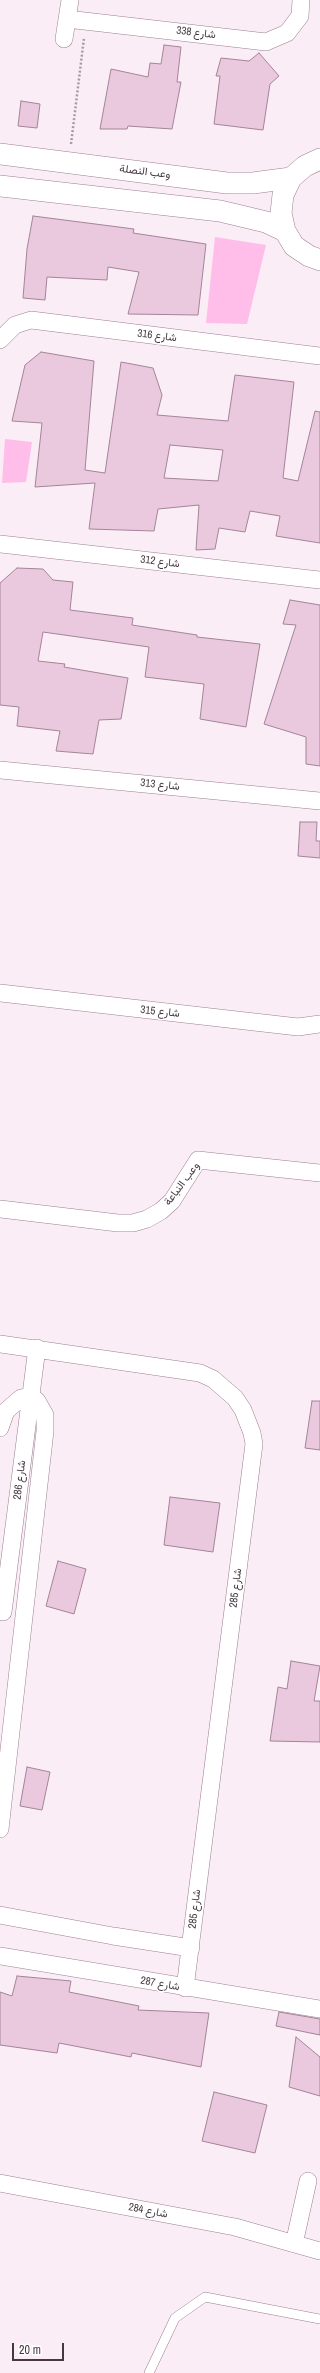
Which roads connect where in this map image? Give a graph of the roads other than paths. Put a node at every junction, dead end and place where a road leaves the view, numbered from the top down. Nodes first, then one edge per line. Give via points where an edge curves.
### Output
1 (70, 0) edge
2 (302, 0) edge
3 (67, 19) junction
4 (64, 40) dead end
5 (320, 147) edge
6 (0, 154) edge
7 (305, 168) edge
8 (0, 186) edge
9 (285, 231) junction
10 (320, 260) edge
11 (0, 340) edge
12 (320, 356) edge
13 (0, 544) edge
14 (320, 580) edge
15 (0, 770) edge
16 (320, 801) edge
17 (0, 994) edge
18 (320, 1024) edge
19 (320, 1173) edge
20 (0, 1209) edge
21 (0, 1344) edge
22 (37, 1348) junction
23 (30, 1396) junction
24 (0, 1428) edge
25 (1, 1612) edge
26 (24, 1615) junction
27 (0, 1829) edge
28 (0, 1915) edge
29 (190, 1948) junction
30 (0, 1956) edge
31 (185, 1988) junction
32 (320, 2009) edge
33 (308, 2181) dead end
34 (0, 2183) edge
35 (294, 2244) junction
36 (320, 2251) edge
37 (320, 2319) edge
38 (149, 2373) edge

1 - 3 street
2 - 3 street, شارع 338 via 300,16 288,33 266,42
3 - 4 street
5 - 7 street
6 - 7 street, وعب النصلة via 227,183 253,183
7 - 9 street via 283,195 280,213
8 - 9 street via 220,211 266,222
9 - 10 street via 294,246
11 - 12 street, شارع 316 via 15,325 31,320
13 - 14 street, شارع 312
15 - 16 street, شارع 313
17 - 18 street, شارع 315 via 298,1027
19 - 20 street, وعب النباعة via 198,1160 172,1201 154,1215 133,1223
21 - 22 street, شارع 285
22 - 23 street, شارع 286
22 - 29 street, شارع 285 via 200,1373 213,1379 235,1398 244,1410 252,1433 253,1452
23 - 24 street via 12,1404 6,1411
23 - 25 street, شارع 286
23 - 26 street via 42,1408 46,1423
25 - 26 street
26 - 27 street
28 - 29 street
29 - 31 street, شارع 285
30 - 31 street, شارع 287
31 - 32 street, شارع 287
33 - 35 street
34 - 35 street, شارع 284 via 235,2227
35 - 36 street, شارع 284
37 - 38 lane via 204,2297 174,2318

